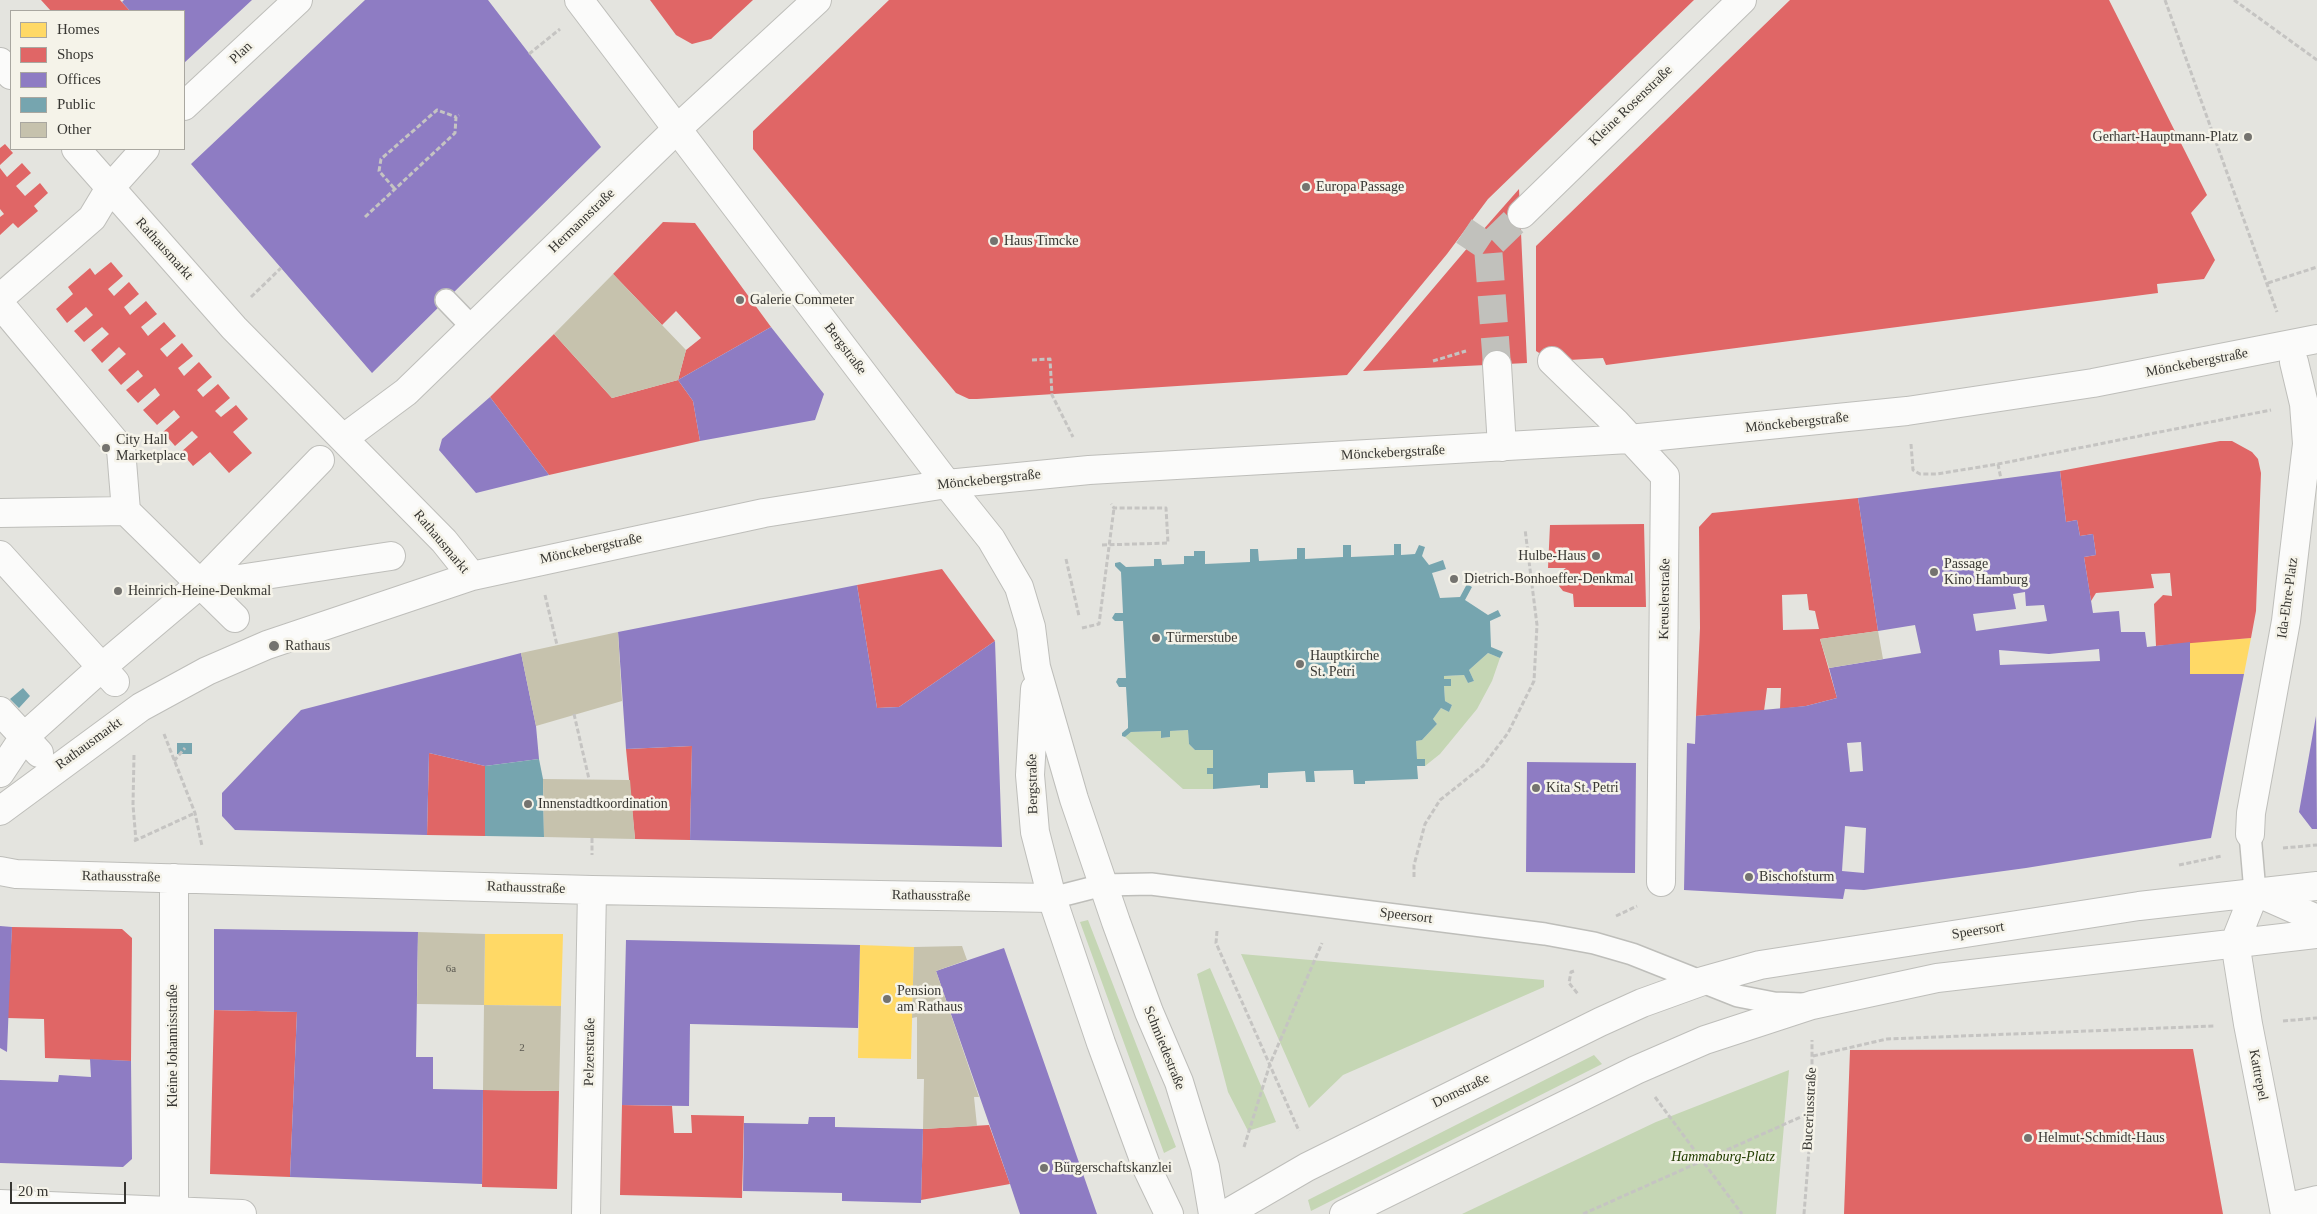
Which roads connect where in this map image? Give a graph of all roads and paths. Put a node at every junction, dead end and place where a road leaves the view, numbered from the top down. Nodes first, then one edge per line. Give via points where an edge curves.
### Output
1 (298, 0) edge
2 (579, 0) edge
3 (817, 0) edge
4 (1742, 0) edge
5 (2165, 0) edge
6 (2234, 0) edge
7 (2317, 60) edge
8 (0, 62) edge
9 (10, 74) edge
10 (185, 105) edge
11 (678, 128) junction
12 (77, 150) edge
13 (144, 150) edge
14 (110, 188) junction
15 (394, 188) junction
16 (1522, 214) tunnel mouth
17 (365, 216) dead end
18 (2317, 267) edge
19 (281, 268) dead end
20 (2268, 283) junction
21 (0, 298) edge
22 (446, 300) dead end
23 (0, 304) edge
24 (2279, 317) dead end
25 (227, 320) junction
26 (473, 328) junction
27 (2317, 339) edge
28 (1474, 348) dead end
29 (1032, 360) dead end
30 (1433, 361) dead end
31 (1552, 361) dead end
32 (2294, 362) dead end
33 (1497, 365) tunnel mouth
34 (2304, 404) junction
35 (344, 438) junction
36 (1074, 439) dead end
37 (1629, 439) junction
38 (1910, 439) dead end
39 (1502, 447) junction
40 (320, 460) dead end
41 (1998, 464) junction
42 (1089, 470) junction
43 (2001, 479) dead end
44 (947, 484) junction
45 (1114, 508) junction
46 (126, 511) junction
47 (0, 513) edge
48 (1525, 529) dead end
49 (1102, 546) dead end
50 (0, 555) edge
51 (391, 556) dead end
52 (1066, 559) dead end
53 (536, 560) junction
54 (472, 576) junction
55 (199, 585) junction
56 (1079, 616) dead end
57 (235, 618) dead end
58 (1082, 628) dead end
59 (557, 645) dead end
60 (1036, 667) junction
61 (108, 674) junction
62 (0, 711) edge
63 (574, 714) dead end
64 (161, 728) dead end
65 (31, 745) junction
66 (134, 747) dead end
67 (185, 748) dead end
68 (174, 760) junction
69 (0, 773) edge
70 (588, 779) dead end
71 (133, 805) dead end
72 (0, 811) edge
73 (195, 813) junction
74 (2250, 834) joint
75 (126, 841) dead end
76 (203, 852) dead end
77 (0, 870) edge
78 (1414, 877) dead end
79 (174, 878) junction
80 (1661, 882) dead end
81 (1103, 885) junction
82 (2317, 886) edge
83 (592, 890) junction
84 (2255, 892) junction
85 (1052, 898) junction
86 (2317, 919) edge
87 (1216, 931) dead end
88 (2317, 934) edge
89 (2235, 942) junction
90 (1322, 943) dead end
91 (1579, 968) dead end
92 (1703, 981) junction
93 (1579, 995) dead end
94 (1812, 1004) junction
95 (2248, 1024) junction
96 (1813, 1056) junction
97 (1270, 1064) junction
98 (1654, 1095) dead end
99 (1812, 1112) junction
100 (1299, 1131) dead end
101 (1244, 1147) dead end
102 (1702, 1161) junction
103 (2317, 1200) edge
104 (0, 1204) edge
105 (2284, 1211) edge
106 (174, 1212) edge
107 (242, 1214) edge
108 (586, 1214) edge
109 (1169, 1214) edge
110 (1213, 1214) edge
111 (1226, 1214) edge
112 (1344, 1214) edge
113 (1583, 1214) edge
114 (1742, 1214) edge
115 (1804, 1214) edge

1 - 10 street, Plan
2 - 11 street, Bergstraße
3 - 11 street, Hermannstraße
4 - 16 street, Kleine Rosenstraße
5 - 20 path
6 - 7 path
8 - 9 street
11 - 26 street, Hermannstraße
11 - 44 street, Bergstraße
12 - 14 street, Rathausmarkt
13 - 14 street
14 - 21 street via 92,218
14 - 25 street, Rathausmarkt
15 - 15 path via 456,133 458,116 437,110 381,159 379,172
15 - 17 path
18 - 20 path
19 - 25 path
20 - 24 path
22 - 26 lane
23 - 46 street via 121,449
25 - 35 street, Rathausmarkt
26 - 35 street, Hermannstraße via 406,392
27 - 37 street, Mönckebergstraße via 2093,383 1998,398 1812,422
28 - 30 path
29 - 36 path via 1050,360 1052,395
31 - 37 street, Kreuslerstraße
32 - 34 street, Ida-Ehre-Platz
33 - 39 street
34 - 41 path
34 - 74 street, Ida-Ehre-Platz via 2307,444 2286,622 2251,813
35 - 54 street, Rathausmarkt via 444,541
37 - 39 street, Mönckebergstraße
37 - 80 street, Kreuslerstraße via 1665,476
38 - 41 path via 1913,470 1920,474
39 - 42 street, Mönckebergstraße
40 - 55 street
41 - 43 path
42 - 44 street, Mönckebergstraße
42 - 45 path
44 - 53 street, Mönckebergstraße via 764,513
44 - 60 street, Bergstraße via 991,539 1019,587 1031,627
45 - 49 path via 1166,508 1168,543
45 - 58 path via 1099,624
46 - 47 street
46 - 55 street
48 - 78 path via 1537,625 1534,681 1508,734 1483,766 1440,800 1425,824
50 - 61 street
51 - 55 street
52 - 56 path
53 - 54 street, Mönckebergstraße
53 - 59 path
54 - 72 street, Rathausmarkt via 267,645 207,671 141,707
55 - 57 street
55 - 61 street
60 - 81 street, Bergstraße
60 - 85 street, Bergstraße via 1031,802 1035,832
61 - 65 street
62 - 65 street
63 - 70 path
64 - 68 path
65 - 69 street
66 - 71 path
67 - 68 path
68 - 73 path
73 - 75 path via 136,841
73 - 76 path
74 - 84 lane
77 - 79 street, Rathausstraße via 16,874
79 - 83 street, Rathausstraße
79 - 106 street, Kleine Johannisstraße
81 - 85 lane, Speersort
81 - 92 lane, Speersort via 1187,887 1545,934 1632,954
81 - 110 street, Schmiedestraße via 1179,1082 1205,1167
82 - 84 street, Speersort
83 - 85 street, Rathausstraße
83 - 108 street, Pelzerstraße
84 - 86 street
84 - 89 street
84 - 92 street, Speersort via 2139,906 1760,965
85 - 109 street via 1147,1168
87 - 97 path via 1216,943
88 - 89 street, Speersort
89 - 94 street, Speersort via 1937,978
89 - 95 street, Kattrepel
90 - 97 path
91 - 93 path via 1571,972 1569,983
92 - 94 lane, Speersort via 1747,998
92 - 111 street, Domstraße via 1600,1022 1307,1167
94 - 96 path, Buceriusstraße
94 - 112 street via 1705,1040 1645,1066
95 - 96 path via 1887,1039
95 - 105 street, Kattrepel
96 - 99 path, Buceriusstraße
97 - 100 path
97 - 101 path
98 - 102 path
99 - 102 path
99 - 115 path, Buceriusstraße
102 - 113 path
102 - 114 path
103 - 105 street, Kattrepel
104 - 106 street
106 - 107 street

